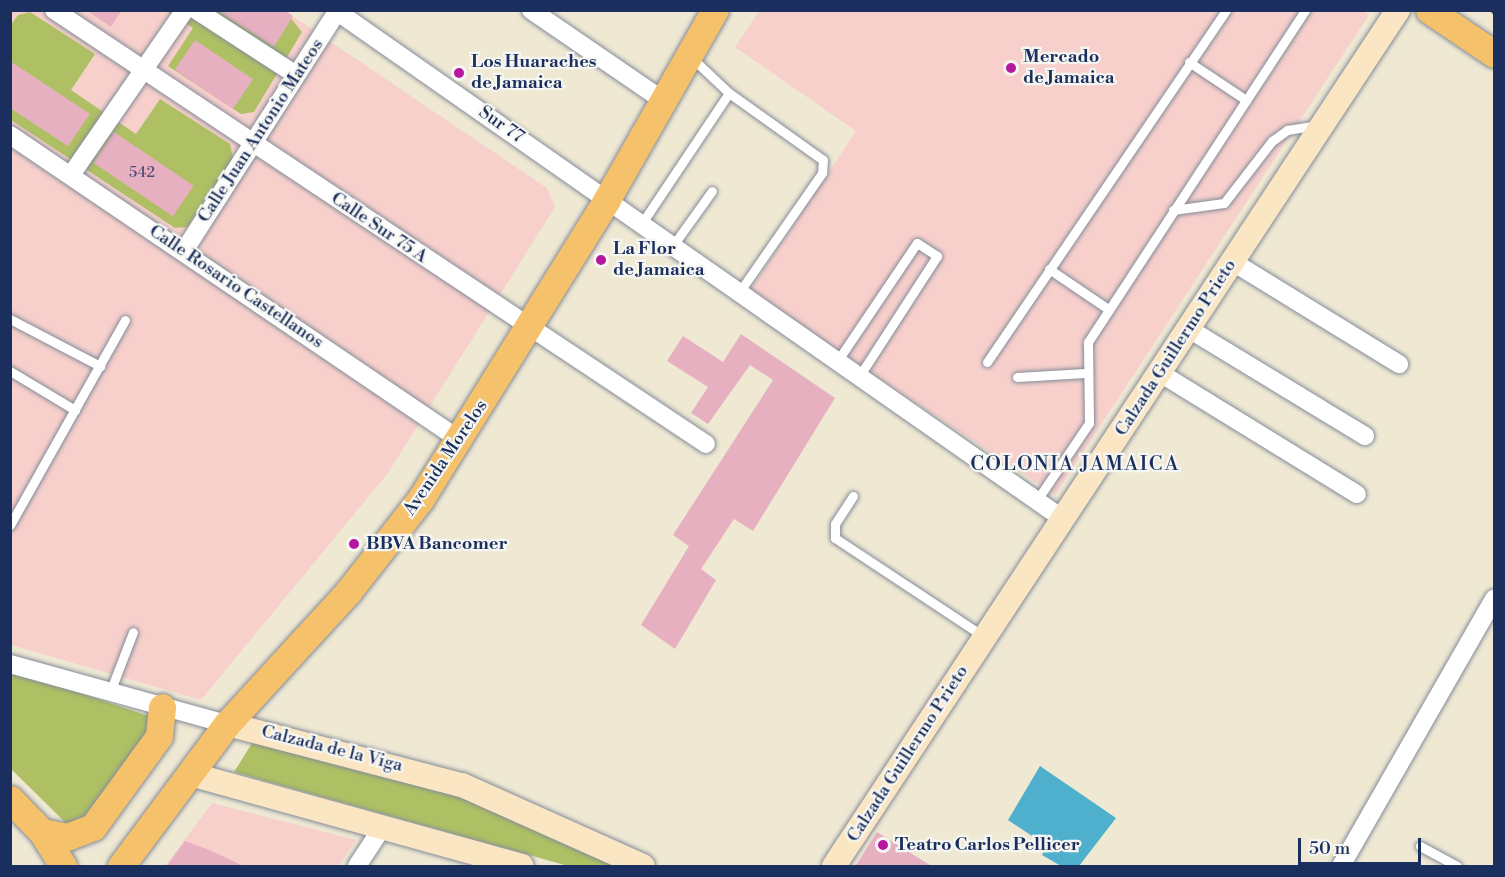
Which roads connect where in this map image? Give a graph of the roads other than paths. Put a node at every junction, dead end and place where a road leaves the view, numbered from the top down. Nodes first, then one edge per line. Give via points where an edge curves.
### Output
1 (54, 10) edge
2 (185, 10) edge
3 (196, 10) edge
4 (531, 10) edge
5 (715, 10) edge
6 (1226, 10) edge
7 (1305, 10) edge
8 (1398, 10) edge
9 (1429, 10) edge
10 (337, 11) edge
11 (1494, 54) edge
12 (689, 56) junction
13 (1189, 62) junction
14 (144, 70) junction
15 (296, 75) junction
16 (729, 93) junction
17 (1246, 100) junction
18 (664, 101) junction
19 (1324, 124) junction
20 (10, 135) edge
21 (254, 142) junction
22 (71, 175) junction
23 (712, 190) dead end
24 (607, 199) junction
25 (1173, 210) junction
26 (642, 223) junction
27 (674, 244) junction
28 (184, 251) junction
29 (1233, 262) junction
30 (1048, 269) junction
31 (740, 291) junction
32 (1108, 309) junction
33 (10, 319) edge
34 (125, 320) dead end
35 (1189, 329) junction
36 (527, 330) junction
37 (838, 360) junction
38 (987, 362) dead end
39 (1399, 364) dead end
40 (100, 366) junction
41 (10, 372) edge
42 (1085, 373) junction
43 (1160, 373) junction
44 (860, 375) junction
45 (1017, 377) dead end
46 (75, 410) junction
47 (1365, 436) dead end
48 (460, 440) junction
49 (706, 444) dead end
50 (1357, 494) dead end
51 (853, 496) dead end
52 (1037, 500) junction
53 (1063, 519) junction
54 (10, 525) edge
55 (1494, 599) edge
56 (133, 632) dead end
57 (986, 637) junction
58 (10, 664) edge
59 (110, 692) junction
60 (162, 707) junction
61 (227, 724) junction
62 (190, 774) junction
63 (10, 799) edge
64 (382, 828) junction
65 (42, 832) junction
66 (1420, 846) dead end
67 (63, 867) edge
68 (121, 867) edge
69 (357, 867) edge
70 (520, 867) edge
71 (643, 867) edge
72 (834, 867) edge
73 (1341, 867) edge
74 (1457, 867) edge

1 - 14 street, Calle Sur 75 A
2 - 14 street
3 - 15 street
4 - 18 street
5 - 12 main road, Avenida Morelos
6 - 13 lane
7 - 17 lane
8 - 19 street, Calzada Guillermo Prieto
9 - 11 main road
10 - 15 street, Calle Juan Antonio Mateos
10 - 24 street, Sur 77
12 - 16 lane
12 - 18 main road, Avenida Morelos
13 - 17 lane
13 - 30 lane
14 - 21 street, Calle Sur 75 A
14 - 22 street
15 - 21 street, Calle Juan Antonio Mateos
16 - 26 lane
16 - 31 lane via 819,155 824,166
17 - 25 lane
18 - 24 main road, Avenida Morelos
19 - 25 lane via 1287,130 1272,141 1224,203
19 - 29 street, Calzada Guillermo Prieto
20 - 22 street, Calle Rosario Castellanos
21 - 28 street, Calle Juan Antonio Mateos
21 - 36 street, Calle Sur 75 A
22 - 28 street, Calle Rosario Castellanos
23 - 27 lane
24 - 26 street, Sur 77
24 - 36 main road, Avenida Morelos
25 - 32 lane
26 - 27 street, Sur 77
27 - 31 street, Sur 77
28 - 48 street, Calle Rosario Castellanos
29 - 35 street, Calzada Guillermo Prieto
29 - 39 street
30 - 32 lane
30 - 38 lane
31 - 37 street, Sur 77
32 - 42 lane via 1088,342
33 - 40 lane
34 - 40 lane
35 - 43 street, Calzada Guillermo Prieto
35 - 47 street
36 - 48 main road, Avenida Morelos
36 - 49 street, Calle Sur 75 A
37 - 44 street, Sur 77
37 - 44 lane via 917,243 937,256
40 - 46 lane
41 - 46 lane
42 - 45 lane
42 - 52 lane via 1092,407 1089,423
43 - 50 street
43 - 53 street, Calzada Guillermo Prieto
44 - 52 street, Sur 77
46 - 54 lane
48 - 61 main road, Avenida Morelos via 348,592
51 - 57 lane via 835,524 835,538
52 - 53 street, Sur 77
53 - 57 street, Calzada Guillermo Prieto
55 - 73 street
56 - 59 lane
57 - 72 street, Calzada Guillermo Prieto
58 - 59 street, Calzada de la Viga
59 - 60 street, Calzada de la Viga
60 - 61 street, Calzada de la Viga
60 - 65 main road via 159,736 93,827 67,837
61 - 62 main road, Avenida Morelos
61 - 71 street, Calzada de la Viga via 462,785
62 - 64 street
62 - 68 main road, Avenida Morelos
63 - 65 main road
64 - 69 street
64 - 70 street
65 - 67 main road
66 - 74 lane

